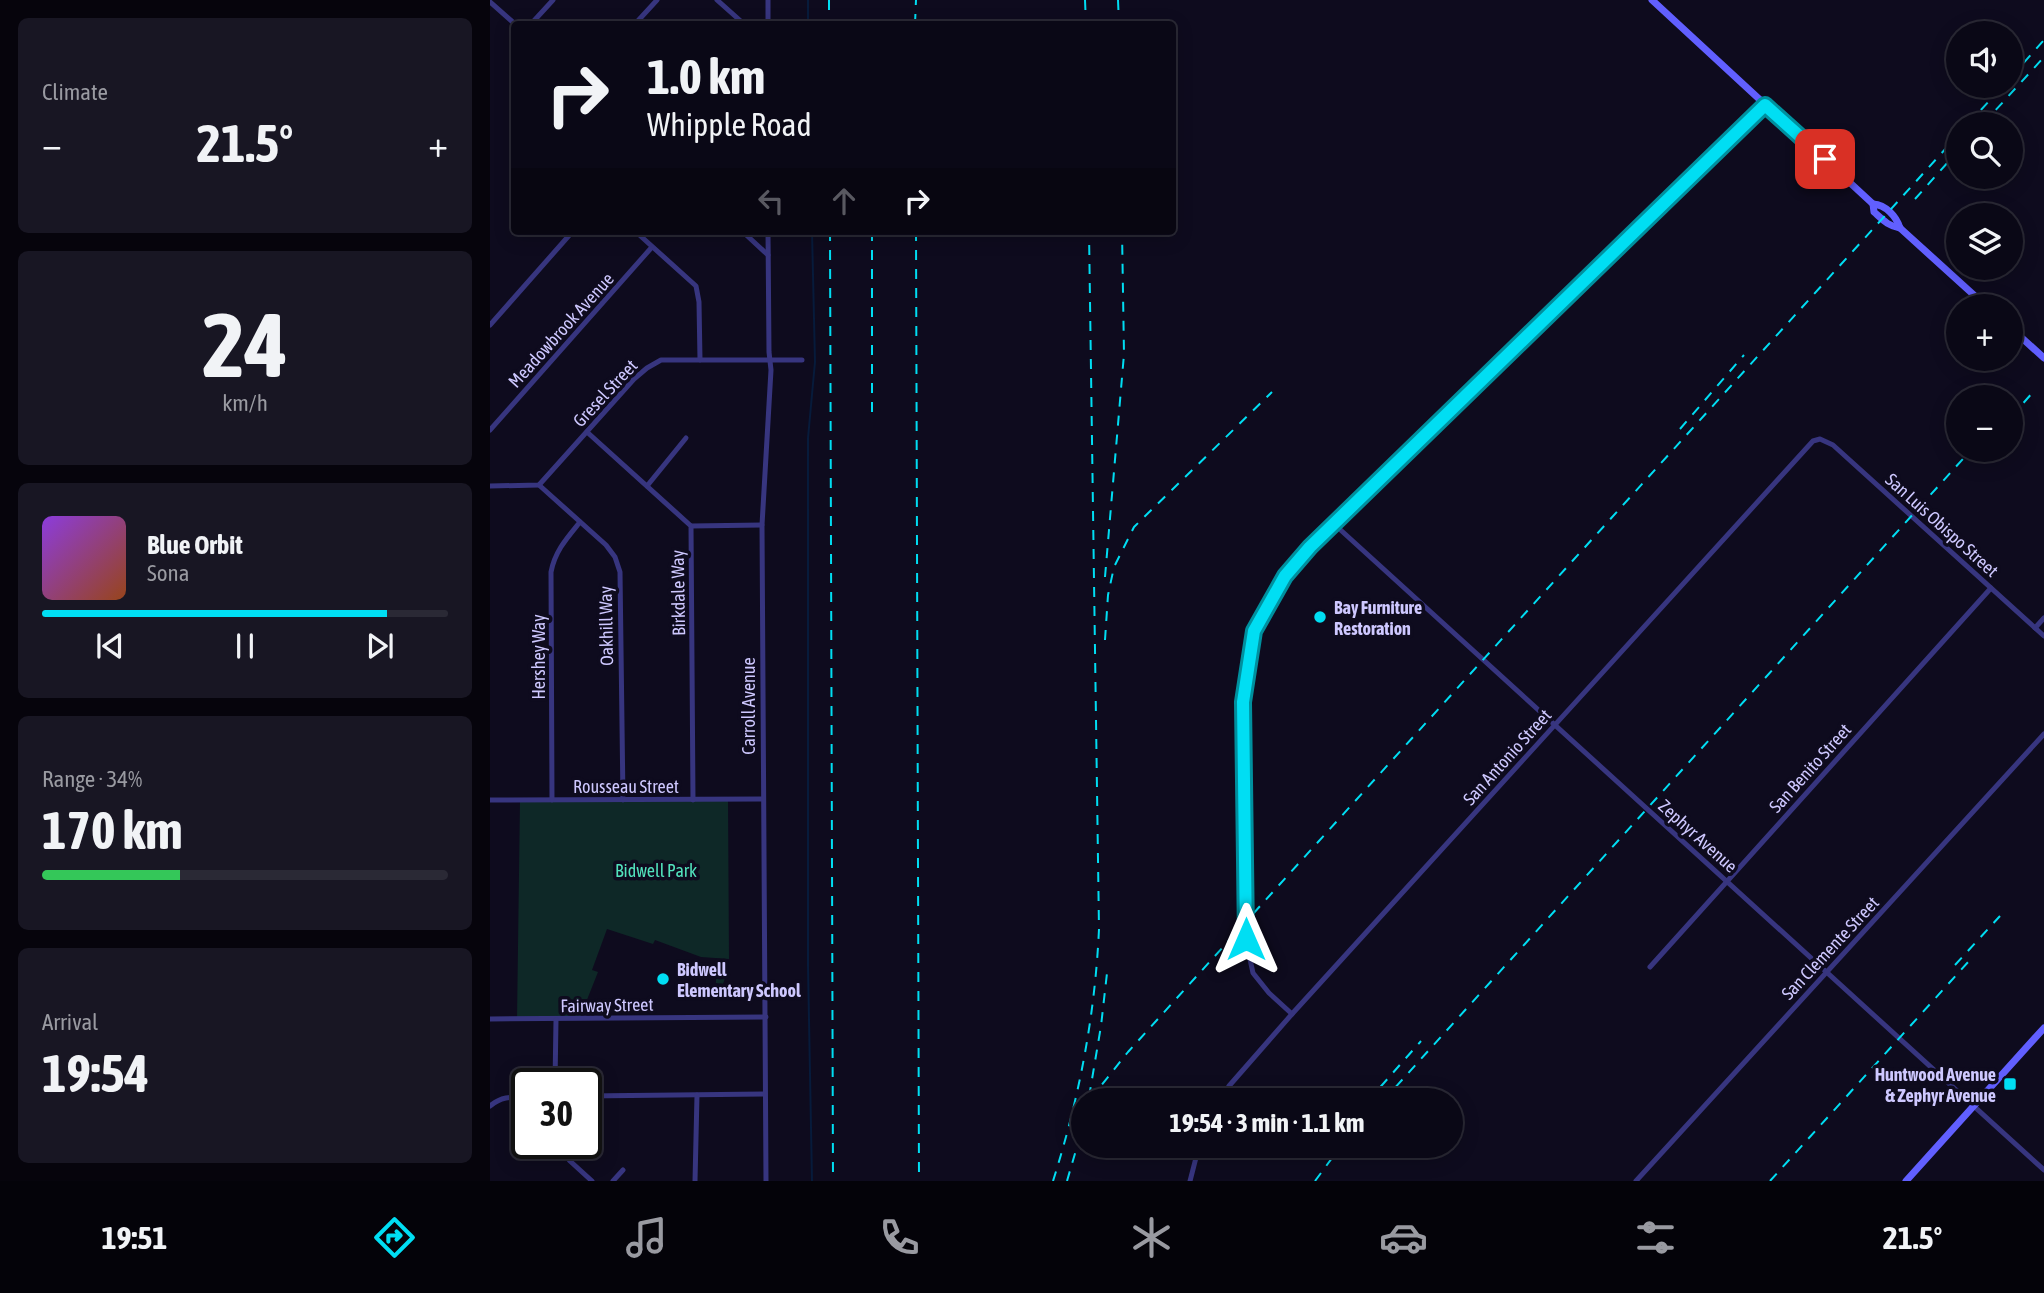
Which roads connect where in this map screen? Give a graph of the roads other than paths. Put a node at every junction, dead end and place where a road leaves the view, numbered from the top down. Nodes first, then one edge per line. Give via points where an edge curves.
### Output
1 (553, 0) edge
2 (657, 0) edge
3 (717, 0) edge
4 (768, 0) edge
5 (1652, 0) edge
6 (490, 2) edge
7 (512, 21) edge
8 (534, 21) edge
9 (638, 21) edge
10 (741, 21) edge
11 (768, 21) edge
12 (1765, 105) junction
13 (569, 235) edge
14 (639, 235) edge
15 (746, 235) edge
16 (768, 235) edge
17 (652, 247) junction
18 (768, 255) junction
19 (1973, 294) edge
20 (490, 325) edge
21 (2023, 339) edge
22 (2044, 358) edge
23 (700, 360) junction
24 (770, 360) junction
25 (802, 360) dead end
26 (490, 430) edge
27 (587, 432) junction
28 (686, 438) dead end
29 (1820, 439) joint
30 (538, 485) junction
31 (490, 486) edge
32 (647, 486) junction
33 (580, 522) junction
34 (1334, 524) junction
35 (762, 525) junction
36 (691, 526) junction
37 (1991, 588) junction
38 (2044, 618) edge
39 (2035, 628) junction
40 (2044, 636) edge
41 (1555, 725) junction
42 (2044, 734) edge
43 (762, 799) junction
44 (490, 800) edge
45 (552, 800) junction
46 (623, 800) junction
47 (694, 800) junction
48 (1727, 881) junction
49 (1650, 967) dead end
50 (1828, 972) junction
51 (1292, 1014) junction
52 (766, 1017) junction
53 (490, 1019) edge
54 (556, 1020) junction
55 (2044, 1028) edge
56 (555, 1068) edge
57 (1228, 1088) edge
58 (765, 1094) junction
59 (697, 1095) junction
60 (511, 1097) edge
61 (602, 1097) edge
62 (490, 1106) edge
63 (1974, 1106) junction
64 (1196, 1158) edge
65 (569, 1159) edge
66 (623, 1170) dead end
67 (2044, 1170) edge
68 (592, 1181) edge
69 (613, 1181) edge
70 (695, 1181) edge
71 (766, 1181) edge
72 (1190, 1181) edge
73 (1636, 1181) edge
74 (1906, 1181) edge

1 - 8 street
2 - 9 street
3 - 10 street
4 - 11 street
5 - 12 main road
6 - 7 street
12 - 19 main road via 1873,204 1889,211 1900,228
12 - 34 street
13 - 20 street
14 - 17 street
15 - 18 street
16 - 18 street, Carroll Avenue
17 - 23 street via 696,286
17 - 26 street, Meadowbrook Avenue
18 - 24 street, Carroll Avenue
21 - 22 main road
23 - 24 street, Gresel Street
23 - 27 street, Gresel Street via 661,360 647,368
24 - 25 street, Gresel Street
24 - 35 street, Carroll Avenue
27 - 30 street, Gresel Street
27 - 32 street, Birkdale Way
28 - 32 street
29 - 37 street, San Luis Obispo Street via 1833,445
29 - 41 street, San Antonio Street via 1806,446
30 - 31 street
30 - 33 street, Oakhill Way
32 - 36 street, Birkdale Way
33 - 45 street, Hershey Way via 560,545 551,572
33 - 46 street, Oakhill Way via 606,545 620,572
34 - 41 street, Zephyr Avenue
34 - 51 street via 1285,576 1254,631 1243,702 1246,941 1253,973
35 - 36 street
35 - 43 street, Carroll Avenue
36 - 47 street, Birkdale Way
37 - 39 street, San Luis Obispo Street
37 - 48 street, San Benito Street
38 - 39 street
39 - 40 street, San Luis Obispo Street
41 - 48 street, Zephyr Avenue
41 - 51 street, San Antonio Street
42 - 50 street, San Clemente Street
43 - 47 street, Rousseau Street
43 - 52 street, Carroll Avenue
44 - 45 street, Rousseau Street
45 - 46 street, Rousseau Street
46 - 47 street, Rousseau Street
48 - 49 street, San Benito Street
48 - 50 street, Zephyr Avenue
50 - 63 street, Zephyr Avenue
50 - 73 street, San Clemente Street
51 - 57 street, San Antonio Street
52 - 54 street, Fairway Street
52 - 58 street, Carroll Avenue
53 - 54 street, Fairway Street
54 - 56 street
55 - 63 main road
58 - 59 street
58 - 71 street, Carroll Avenue
59 - 61 street
59 - 70 street
60 - 62 street
63 - 67 street, Zephyr Avenue
63 - 74 main road
64 - 72 street
65 - 68 street
66 - 69 street

